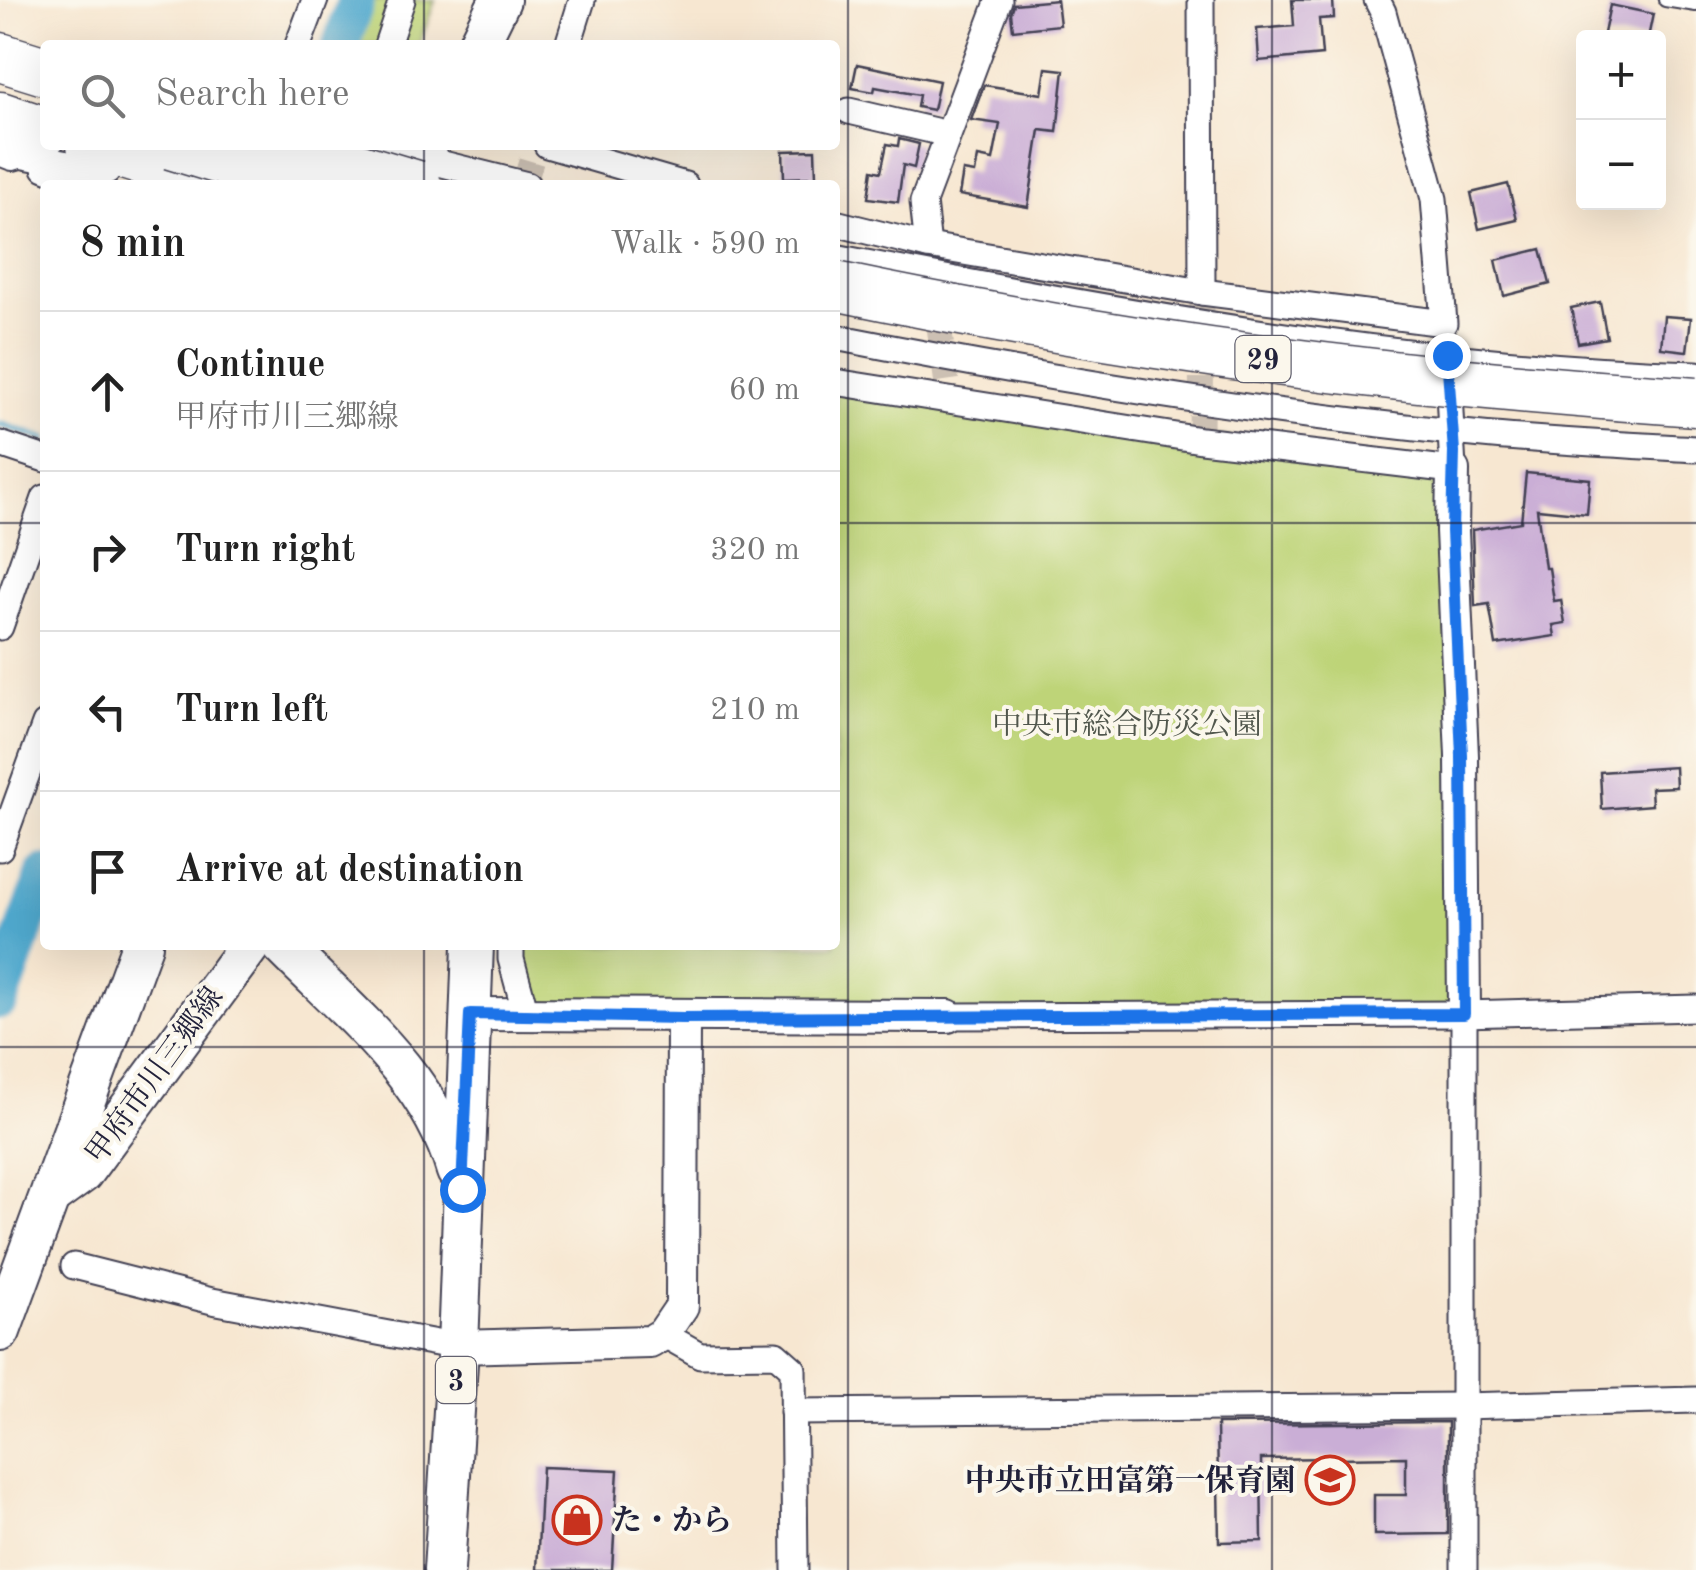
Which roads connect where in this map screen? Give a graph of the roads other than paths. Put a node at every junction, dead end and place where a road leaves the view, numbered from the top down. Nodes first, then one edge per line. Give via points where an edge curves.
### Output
1 (314, 0) edge
2 (402, 0) edge
3 (500, 0) edge
4 (582, 0) edge
5 (999, 0) edge
6 (1201, 0) edge
7 (1377, 0) edge
8 (1665, 0) edge
9 (1696, 5) edge
10 (0, 32) edge
11 (300, 40) edge
12 (388, 40) edge
13 (480, 40) edge
14 (570, 40) edge
15 (40, 44) edge
16 (0, 58) edge
17 (40, 70) edge
18 (0, 93) edge
19 (40, 105) edge
20 (848, 111) dead end
21 (948, 134) junction
22 (14, 138) edge
23 (40, 147) edge
24 (47, 150) edge
25 (108, 150) edge
26 (187, 150) edge
27 (262, 150) edge
28 (313, 150) edge
29 (381, 150) edge
30 (564, 150) edge
31 (421, 169) edge
32 (79, 180) edge
33 (135, 180) edge
34 (204, 180) edge
35 (252, 180) edge
36 (286, 180) edge
37 (494, 180) edge
38 (669, 180) edge
39 (840, 224) edge
40 (928, 246) junction
41 (840, 258) edge
42 (840, 287) edge
43 (1202, 292) junction
44 (840, 318) edge
45 (1444, 323) junction
46 (840, 339) edge
47 (1447, 355) junction
48 (1696, 374) edge
49 (840, 383) edge
50 (1696, 402) edge
51 (1453, 432) junction
52 (1696, 432) edge
53 (0, 444) edge
54 (1696, 449) edge
55 (40, 457) edge
56 (1454, 470) junction
57 (40, 532) edge
58 (34, 572) edge
59 (0, 627) edge
60 (40, 738) edge
61 (0, 848) edge
62 (140, 950) edge
63 (246, 950) edge
64 (287, 950) edge
65 (474, 950) edge
66 (512, 950) edge
67 (1696, 1008) edge
68 (470, 1014) junction
69 (526, 1014) junction
70 (1464, 1014) junction
71 (948, 1016) joint
72 (682, 1018) junction
73 (462, 1189) junction
74 (50, 1196) junction
75 (74, 1266) dead end
76 (0, 1331) edge
77 (664, 1334) junction
78 (458, 1347) junction
79 (1696, 1400) edge
80 (1462, 1406) junction
81 (792, 1412) junction
82 (444, 1570) edge
83 (795, 1570) edge
84 (1464, 1570) edge

1 - 11 street
2 - 12 street
3 - 13 main road
4 - 14 street
5 - 21 street
6 - 43 street
7 - 45 street via 1434,199
8 - 9 lane
10 - 15 highway
16 - 17 highway
18 - 19 highway
20 - 21 street
21 - 40 street via 923,202
22 - 23 street
22 - 32 street
24 - 33 street
25 - 34 highway
26 - 36 highway, bridge
27 - 35 street
28 - 31 highway, bridge
29 - 31 highway
30 - 38 street
31 - 37 street
39 - 40 street
40 - 43 street
41 - 47 street via 1104,308
42 - 50 highway, 29, bridge via 1174,348
43 - 45 street
44 - 52 highway, 29 via 1174,378 1468,414
45 - 47 street
46 - 51 street via 1168,395
47 - 48 street
47 - 51 street
49 - 56 street via 1200,440
51 - 54 street
51 - 56 street
53 - 55 street
56 - 70 street
57 - 58 street
58 - 59 street
60 - 61 street
62 - 74 main road, 甲府市川三郷線
63 - 74 main road, 甲府市川三郷線 via 82,1173
64 - 73 main road via 406,1070 433,1109
65 - 68 main road, 3
66 - 69 street
67 - 70 street
68 - 69 street
68 - 73 main road, 3
69 - 72 street
70 - 71 street
70 - 80 street
71 - 72 street
72 - 77 street via 682,1306
73 - 78 main road, 3
74 - 76 main road, 甲府市川三郷線
75 - 78 street via 212,1301
77 - 78 street via 626,1344
77 - 81 street via 700,1354 776,1354 793,1369
78 - 82 main road, 3
79 - 80 street
80 - 81 street
80 - 84 street
81 - 83 street

